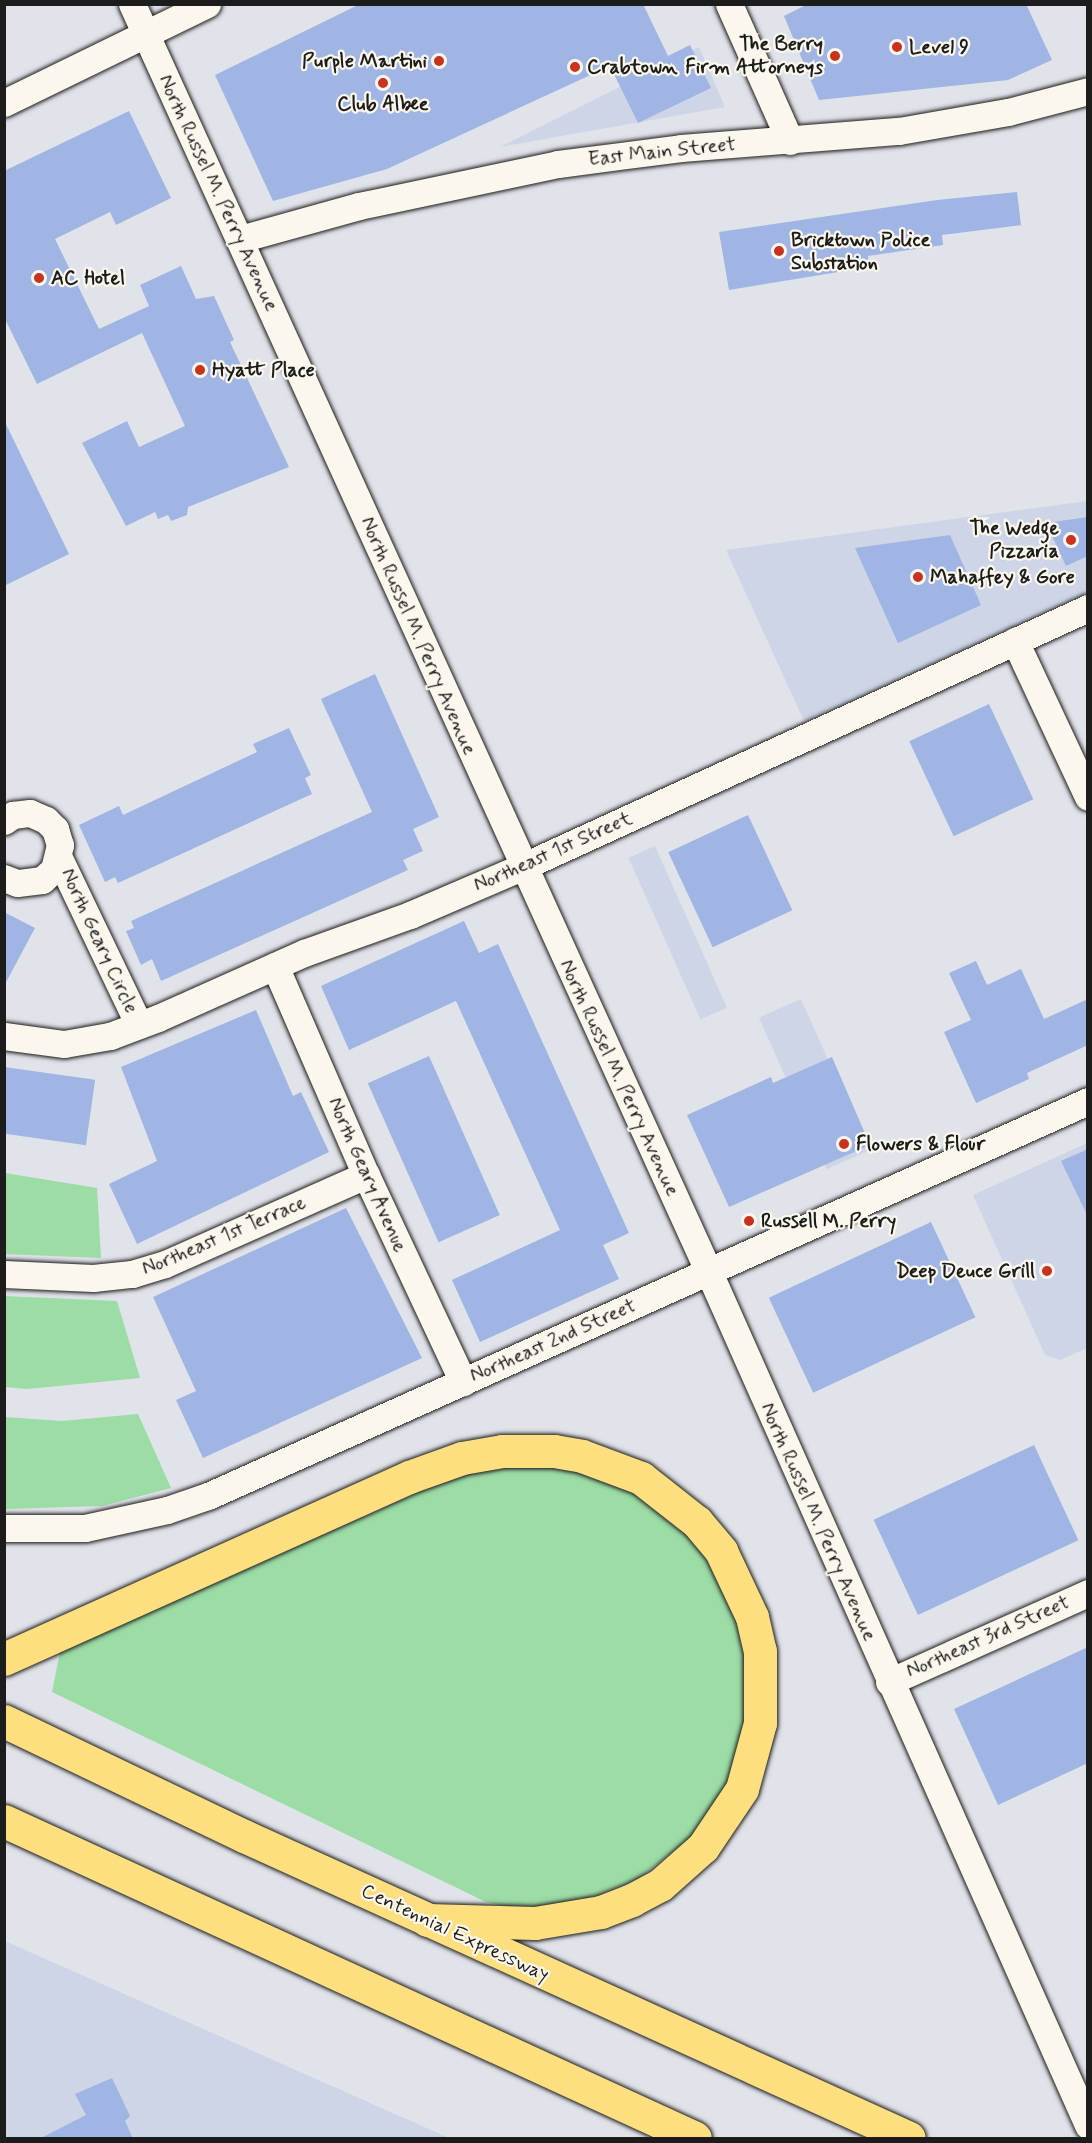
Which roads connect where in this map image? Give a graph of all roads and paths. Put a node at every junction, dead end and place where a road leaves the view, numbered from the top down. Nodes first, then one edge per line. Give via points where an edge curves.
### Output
1 (132, 4) edge
2 (207, 4) edge
3 (729, 4) edge
4 (144, 35) junction
5 (1088, 91) edge
6 (4, 103) edge
7 (790, 141) junction
8 (240, 239) junction
9 (1088, 608) edge
10 (1015, 641) junction
11 (1088, 797) edge
12 (4, 821) edge
13 (59, 858) junction
14 (522, 867) junction
15 (4, 878) edge
16 (275, 966) junction
17 (138, 1026) junction
18 (4, 1036) edge
19 (1088, 1101) edge
20 (366, 1175) junction
21 (708, 1270) junction
22 (4, 1274) edge
23 (464, 1382) junction
24 (4, 1528) edge
25 (1088, 1593) edge
26 (4, 1659) edge
27 (889, 1682) junction
28 (4, 1721) edge
29 (4, 1821) edge
30 (427, 1920) junction
31 (1088, 2125) edge
32 (695, 2139) edge
33 (909, 2139) edge

1 - 4 street, North Russel M. Perry Avenue
2 - 4 street
3 - 7 street
4 - 6 street
4 - 8 street, North Russel M. Perry Avenue
5 - 7 street, East Main Street via 1008,112 899,131
7 - 8 street, East Main Street via 681,148 558,164 359,206
8 - 14 street, North Russel M. Perry Avenue
9 - 10 street, Northeast 1st Street
10 - 11 street
10 - 14 street, Northeast 1st Street
12 - 13 street, North Geary Circle via 13,815 30,813 46,820 55,829
13 - 15 street, North Geary Circle via 42,880 17,884
13 - 17 street, North Geary Circle via 115,968
14 - 16 street, Northeast 1st Street
14 - 21 street, North Russel M. Perry Avenue
16 - 17 street, Northeast 1st Street
16 - 20 street, North Geary Avenue
17 - 18 street, Northeast 1st Street via 110,1036 64,1044
19 - 21 street, Northeast 2nd Street
20 - 22 street, Northeast 1st Terrace via 165,1264 132,1274 93,1278
20 - 23 street, North Geary Avenue
21 - 23 street, Northeast 2nd Street
21 - 27 street, North Russel M. Perry Avenue
23 - 24 street, Northeast 2nd Street via 167,1510 85,1528
25 - 27 street, Northeast 3rd Street
26 - 30 highway via 409,1476 462,1458 501,1450 554,1451 582,1456 641,1478 669,1496 715,1544 740,1585 752,1617 760,1651 760,1723 742,1789 703,1847 660,1885 632,1900 601,1912 536,1923
27 - 31 street, North Russel M. Perry Avenue
28 - 30 highway, Centennial Expressway
29 - 32 highway
30 - 33 highway, Centennial Expressway

